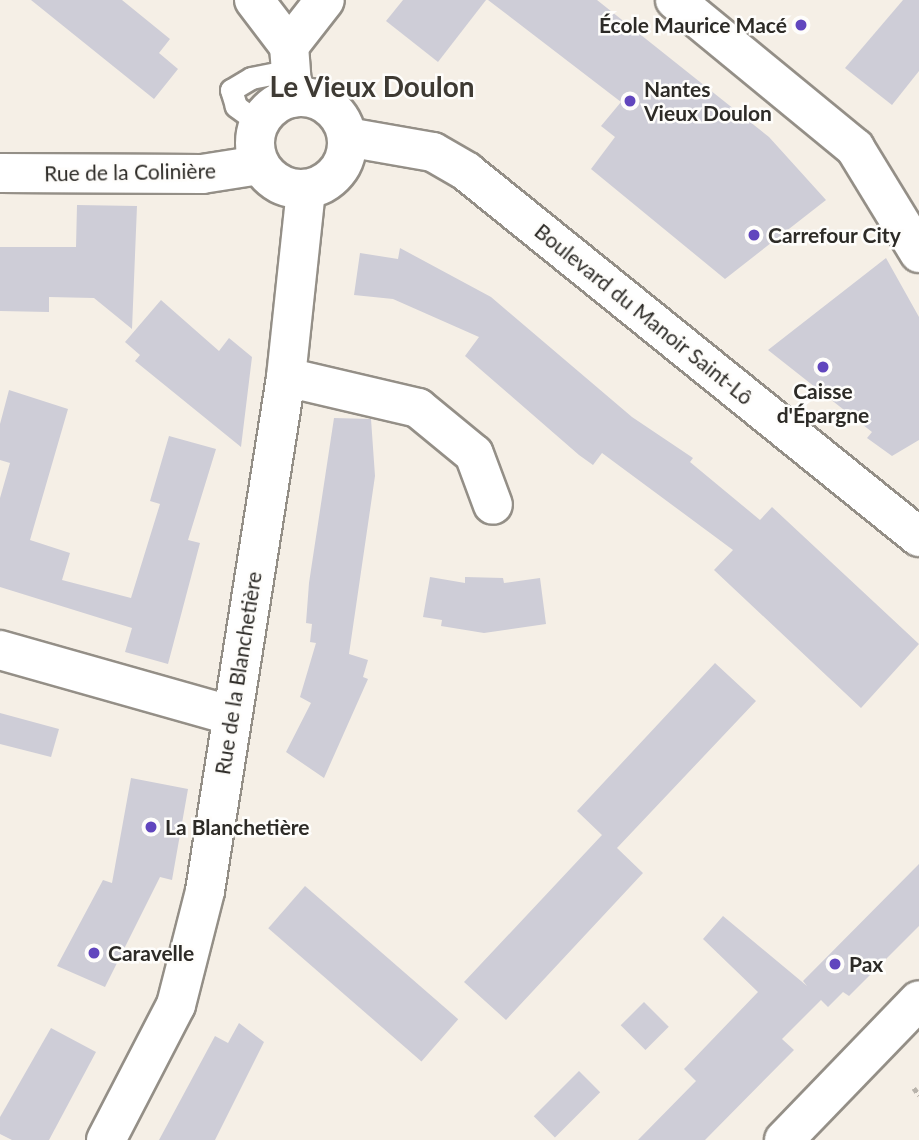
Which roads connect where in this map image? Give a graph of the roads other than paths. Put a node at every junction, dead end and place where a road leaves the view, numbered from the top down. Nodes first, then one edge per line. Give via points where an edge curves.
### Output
1 (254, 0) edge
2 (325, 0) edge
3 (675, 0) edge
4 (291, 71) junction
5 (346, 137) junction
6 (260, 165) junction
7 (0, 173) edge
8 (306, 189) junction
9 (919, 253) edge
10 (286, 377) junction
11 (493, 505) dead end
12 (919, 537) edge
13 (0, 650) edge
14 (230, 715) junction
15 (919, 1000) edge
16 (106, 1140) edge
17 (784, 1140) edge

1 - 4 street
2 - 4 street
3 - 9 street via 855,148
4 - 5 street via 328,106
4 - 6 street via 277,103 259,123 254,139
5 - 8 street via 337,171
5 - 12 street, Boulevard du Manoir Saint-Lô via 433,152 467,172
6 - 7 street, Rue de la Colinière via 202,174
6 - 8 street via 276,183
8 - 10 street, Rue de la Blanchetière
10 - 11 street via 418,408 474,454
10 - 14 street, Rue de la Blanchetière
13 - 14 street
14 - 16 street, Rue de la Blanchetière via 205,891 176,1004
15 - 17 street

